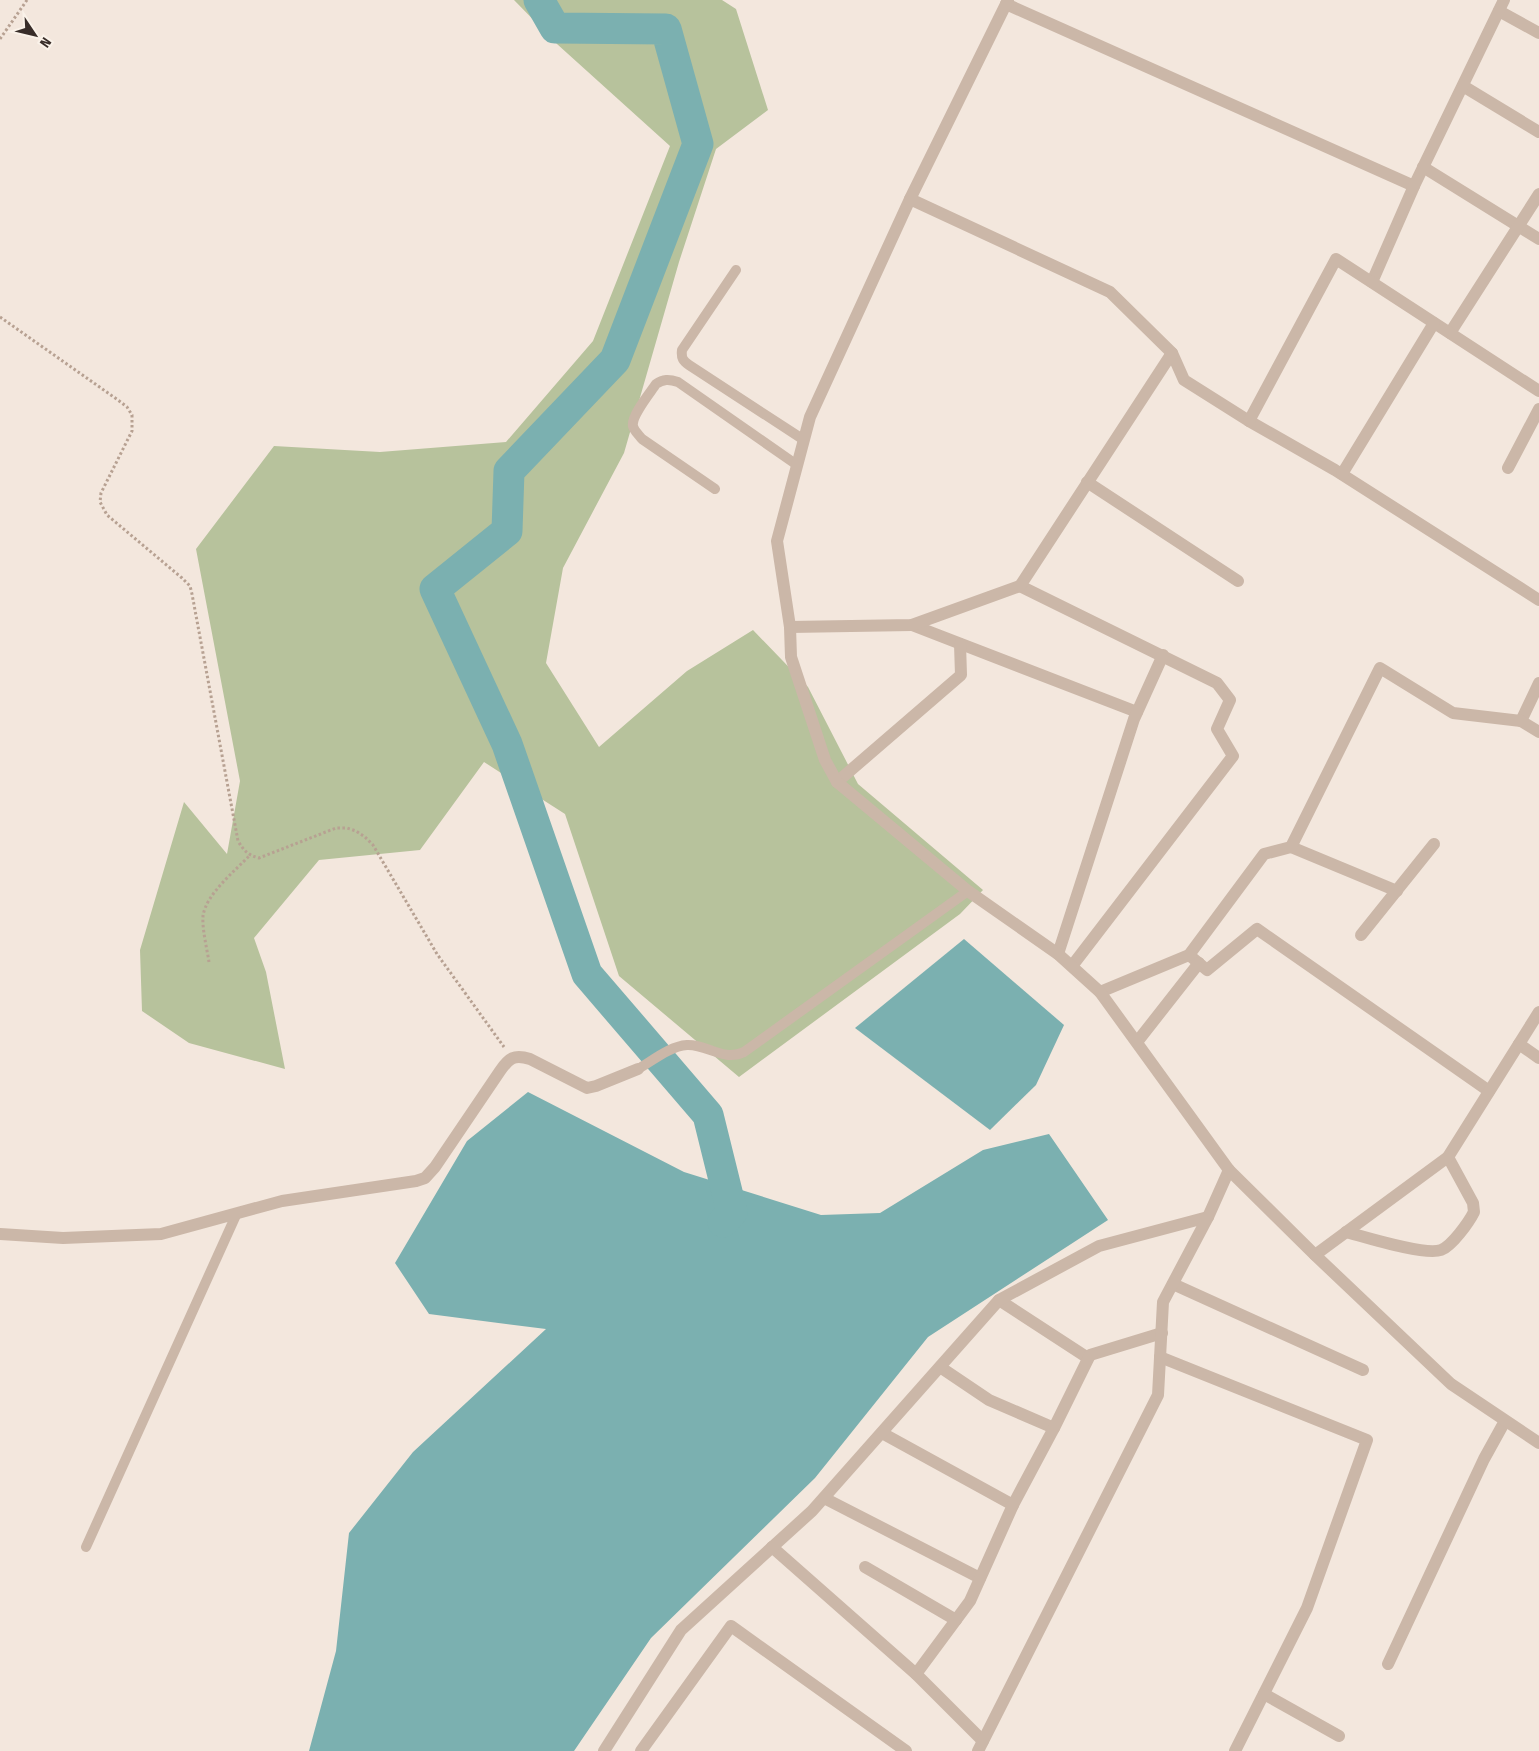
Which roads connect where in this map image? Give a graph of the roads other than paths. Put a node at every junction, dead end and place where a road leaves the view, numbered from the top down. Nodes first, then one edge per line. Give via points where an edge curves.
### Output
1 (1007, 2) edge
2 (1502, 3) edge
3 (1539, 33) edge
4 (1463, 86) junction
5 (1539, 132) edge
6 (1423, 168) junction
7 (1414, 186) junction
8 (1539, 194) edge
9 (910, 199) junction
10 (1518, 226) junction
11 (1539, 239) edge
12 (736, 270) dead end
13 (1372, 282) junction
14 (1434, 323) junction
15 (1450, 333) junction
16 (1172, 353) junction
17 (1537, 387) edge
18 (1539, 409) edge
19 (1249, 421) junction
20 (804, 440) junction
21 (797, 465) junction
22 (1508, 468) dead end
23 (1342, 474) junction
24 (1087, 482) junction
25 (715, 488) dead end
26 (1238, 581) dead end
27 (1020, 586) junction
28 (1539, 600) edge
29 (912, 625) junction
30 (790, 628) junction
31 (960, 644) junction
32 (1163, 656) junction
33 (1539, 683) edge
34 (1137, 712) junction
35 (1521, 720) junction
36 (1539, 732) edge
37 (836, 782) junction
38 (1434, 844) dead end
39 (1291, 847) junction
40 (1397, 891) junction
41 (968, 892) junction
42 (1361, 935) dead end
43 (1058, 954) junction
44 (1189, 955) junction
45 (1199, 964) junction
46 (1072, 966) junction
47 (1100, 992) junction
48 (1539, 1012) edge
49 (1137, 1042) junction
50 (1519, 1044) junction
51 (1539, 1058) edge
52 (638, 1069) joint
53 (1489, 1091) junction
54 (1448, 1157) junction
55 (1229, 1170) junction
56 (237, 1213) junction
57 (1208, 1217) junction
58 (1346, 1232) junction
59 (0, 1234) edge
60 (1314, 1255) junction
61 (1173, 1284) junction
62 (999, 1300) junction
63 (1162, 1333) junction
64 (1160, 1357) junction
65 (1088, 1358) junction
66 (940, 1367) junction
67 (1363, 1370) dead end
68 (1505, 1421) junction
69 (1054, 1428) junction
70 (882, 1433) junction
71 (1539, 1443) edge
72 (824, 1498) junction
73 (1013, 1505) junction
74 (86, 1547) dead end
75 (772, 1547) junction
76 (865, 1567) dead end
77 (980, 1578) junction
78 (956, 1620) junction
79 (1388, 1664) dead end
80 (916, 1674) junction
81 (1264, 1694) junction
82 (1339, 1736) dead end
83 (981, 1746) edge
84 (646, 1749) edge
85 (604, 1751) edge
86 (906, 1751) edge
87 (1235, 1751) edge

1 - 7 street
1 - 9 street
2 - 3 street
2 - 4 street
4 - 5 street
4 - 6 street
6 - 7 street
6 - 10 street
7 - 13 street
8 - 10 street
9 - 16 street via 1110,292
9 - 20 street via 810,416
10 - 11 street
10 - 15 street
12 - 20 lane via 681,356 689,365
13 - 14 street
13 - 19 street via 1336,259
14 - 15 street
14 - 23 street
15 - 17 street
16 - 19 street via 1184,380
16 - 24 street
18 - 22 street
19 - 23 street
20 - 21 street
21 - 25 lane via 678,382 661,380 633,419 633,426 642,438
21 - 30 street via 776,541
23 - 28 street
24 - 26 street
24 - 27 street
27 - 29 street
27 - 32 street
29 - 30 street
29 - 31 street
30 - 37 street via 791,657 825,760
31 - 34 street
31 - 37 street via 961,675
32 - 34 street
32 - 46 street via 1217,683 1230,700 1217,729 1233,756
33 - 35 street
34 - 43 street
35 - 36 street
35 - 39 street via 1453,713 1380,668
37 - 41 street
38 - 40 street
39 - 40 street
39 - 44 street via 1264,854
40 - 42 street
41 - 43 street
41 - 52 lane via 737,1056 687,1045 673,1049
43 - 46 street
44 - 45 street
44 - 47 street
45 - 49 street
45 - 53 street via 1207,970 1257,928
46 - 47 street
47 - 49 street
48 - 50 street
49 - 55 street
50 - 51 street
50 - 53 street
52 - 56 street via 588,1088 530,1059 512,1058 425,1178 282,1201
53 - 54 street
54 - 58 street
54 - 58 street via 1473,1203 1474,1212 1470,1221 1442,1250 1418,1250
55 - 57 street
55 - 60 street
56 - 59 street via 161,1234 63,1238
56 - 74 lane
57 - 61 street
57 - 62 street via 1099,1246
58 - 60 street
60 - 68 street via 1451,1384
61 - 63 street via 1163,1302
61 - 67 street
62 - 65 street
62 - 66 street
63 - 64 street
63 - 65 street
64 - 81 street via 1367,1440 1308,1608
64 - 83 street via 1158,1394
65 - 69 street
66 - 69 street via 989,1400
66 - 70 street
68 - 71 street
68 - 79 street
69 - 73 street
70 - 72 street
70 - 73 street
72 - 75 street
72 - 77 street
73 - 77 street
75 - 80 street
75 - 85 street via 681,1630
76 - 78 street
77 - 78 street via 970,1601
78 - 80 street
80 - 83 street
81 - 82 street
81 - 87 street
84 - 86 street via 731,1626

